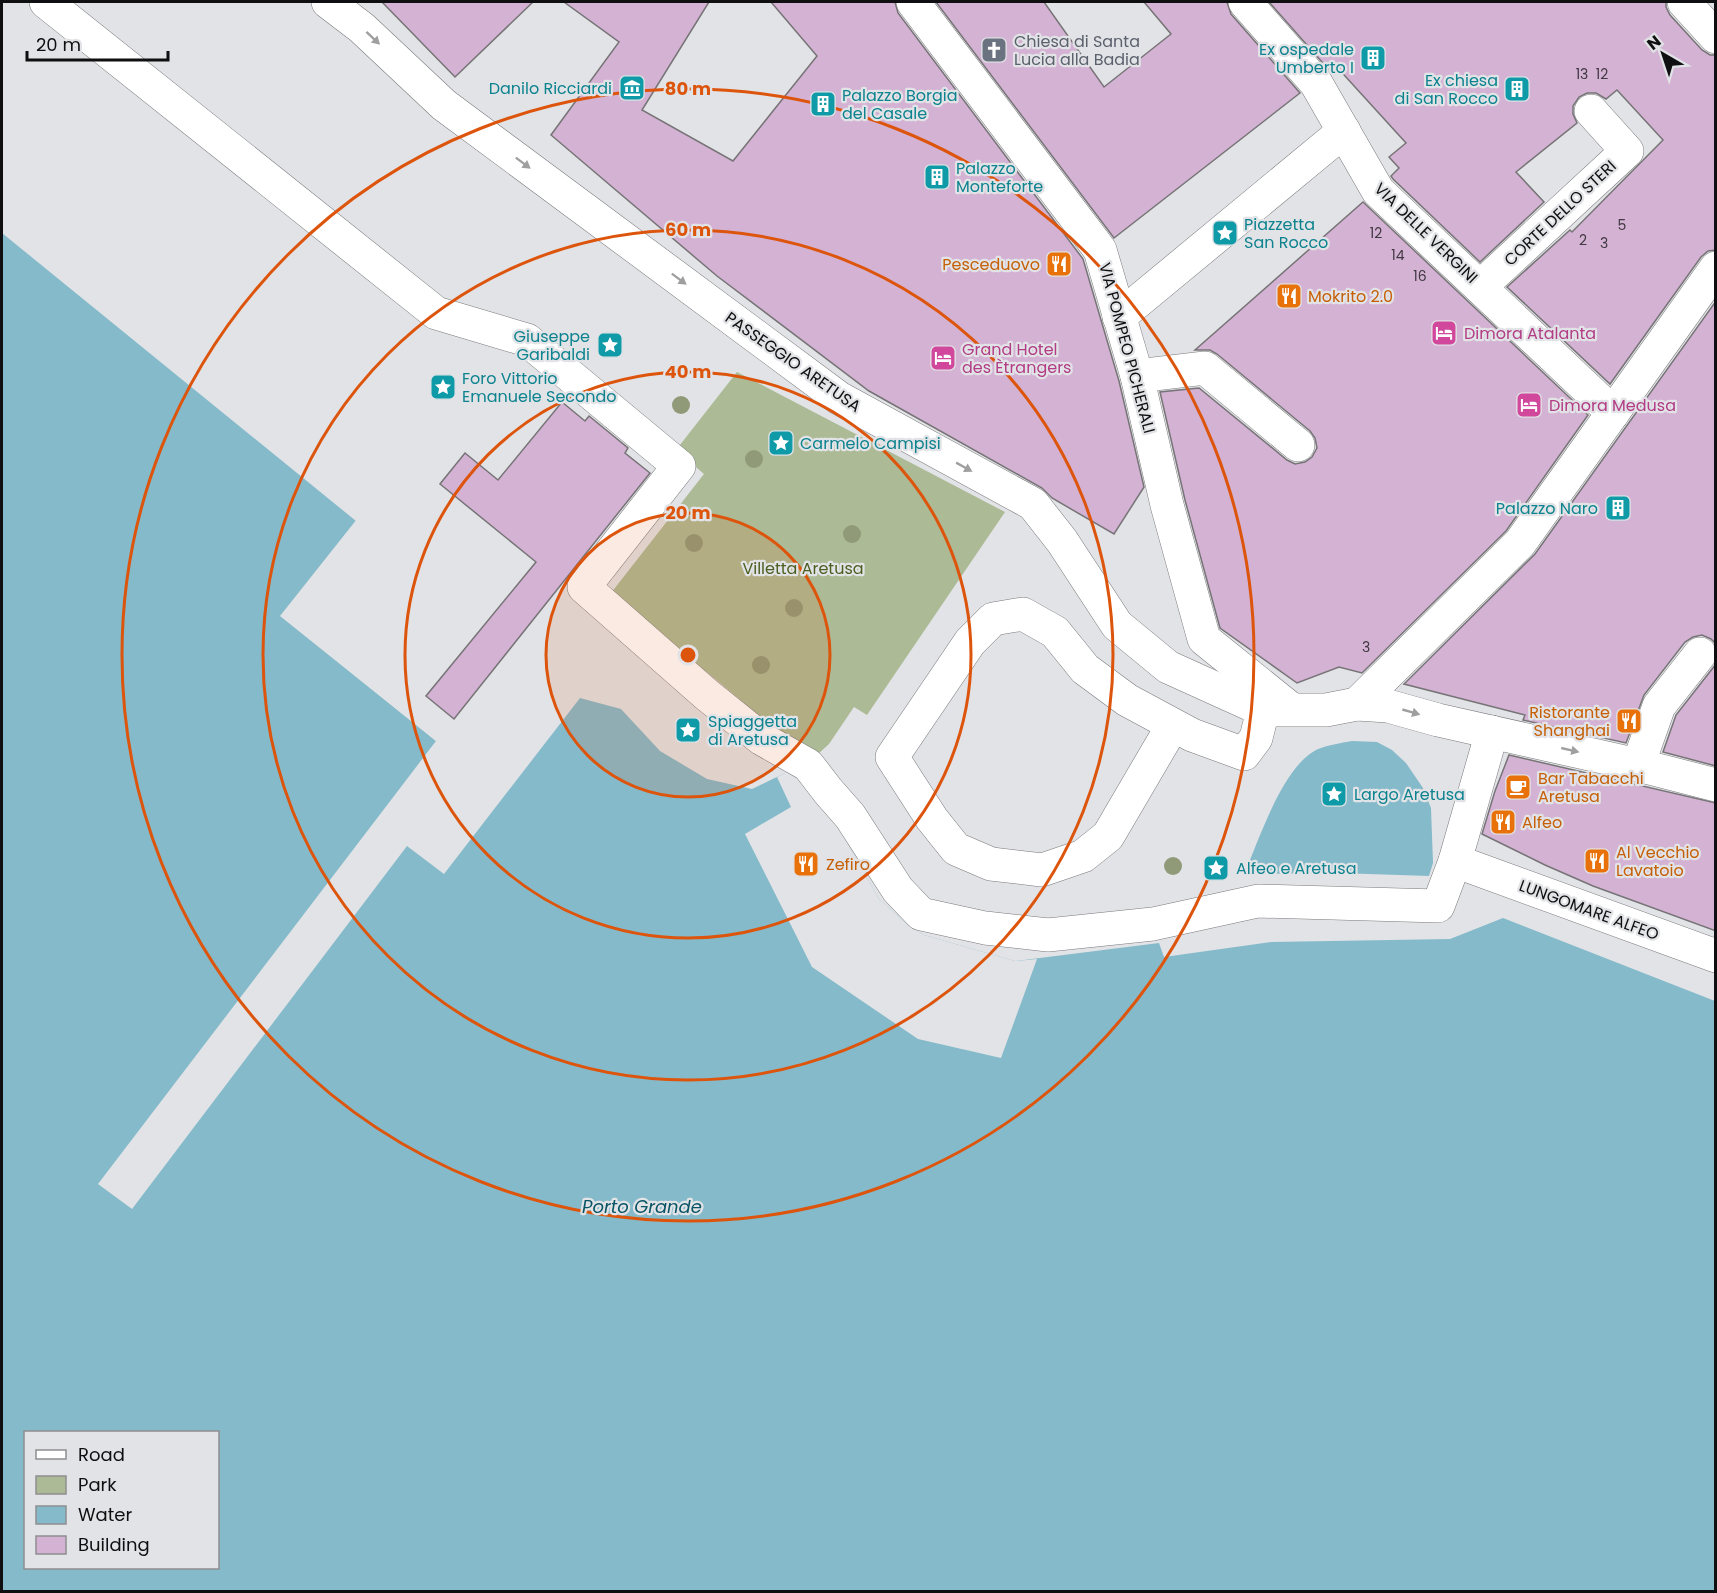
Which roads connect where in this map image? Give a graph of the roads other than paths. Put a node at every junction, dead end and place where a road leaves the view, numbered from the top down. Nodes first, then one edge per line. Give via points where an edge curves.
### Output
1 (46, 2) edge
2 (328, 2) edge
3 (913, 2) edge
4 (1245, 2) edge
5 (1684, 2) edge
6 (1716, 37) edge
7 (1591, 111) dead end
8 (1344, 131) junction
9 (1715, 269) edge
10 (1480, 287) junction
11 (1119, 317) junction
12 (1137, 376) junction
13 (1613, 413) junction
14 (1298, 445) dead end
15 (1700, 654) dead end
16 (1357, 704) junction
17 (1277, 709) junction
18 (1173, 725) junction
19 (1503, 734) junction
20 (1638, 765) junction
21 (1716, 785) edge
22 (1459, 862) junction
23 (1716, 956) edge

1 - 22 street via 435,313 526,340 678,466 584,587 762,739 808,765 850,816 898,890 921,914 986,928 1048,935 1153,924 1258,901 1438,906
2 -> 17 street, PASSEGGIO ARETUSA via 362,28 444,105 839,398 1033,504 1117,625 1168,667
3 - 11 street, VIA POMPEO PICHERALI via 1100,250
4 - 8 street, VIA DELLE VERGINI via 1316,82
5 - 6 street
7 - 10 street, CORTE DELLO STERI via 1627,151
8 - 10 street, VIA DELLE VERGINI via 1378,191
8 - 11 street
9 - 13 street
10 - 13 street, VIA DELLE VERGINI
11 - 12 street, VIA POMPEO PICHERALI
12 - 14 street via 1205,368
12 - 17 street, VIA POMPEO PICHERALI via 1204,639
13 - 16 street via 1520,543
15 - 20 street via 1659,706
16 - 17 street via 1326,710
16 -> 19 street via 1388,706
17 - 18 street via 1244,754
18 - 18 street via 1127,700 1085,669 1055,632 1023,614 993,619 970,642 892,757 956,849 991,864 1042,870 1083,856 1108,836
19 -> 20 street
19 - 22 street
20 - 21 street
22 - 23 street, LUNGOMARE ALFEO

